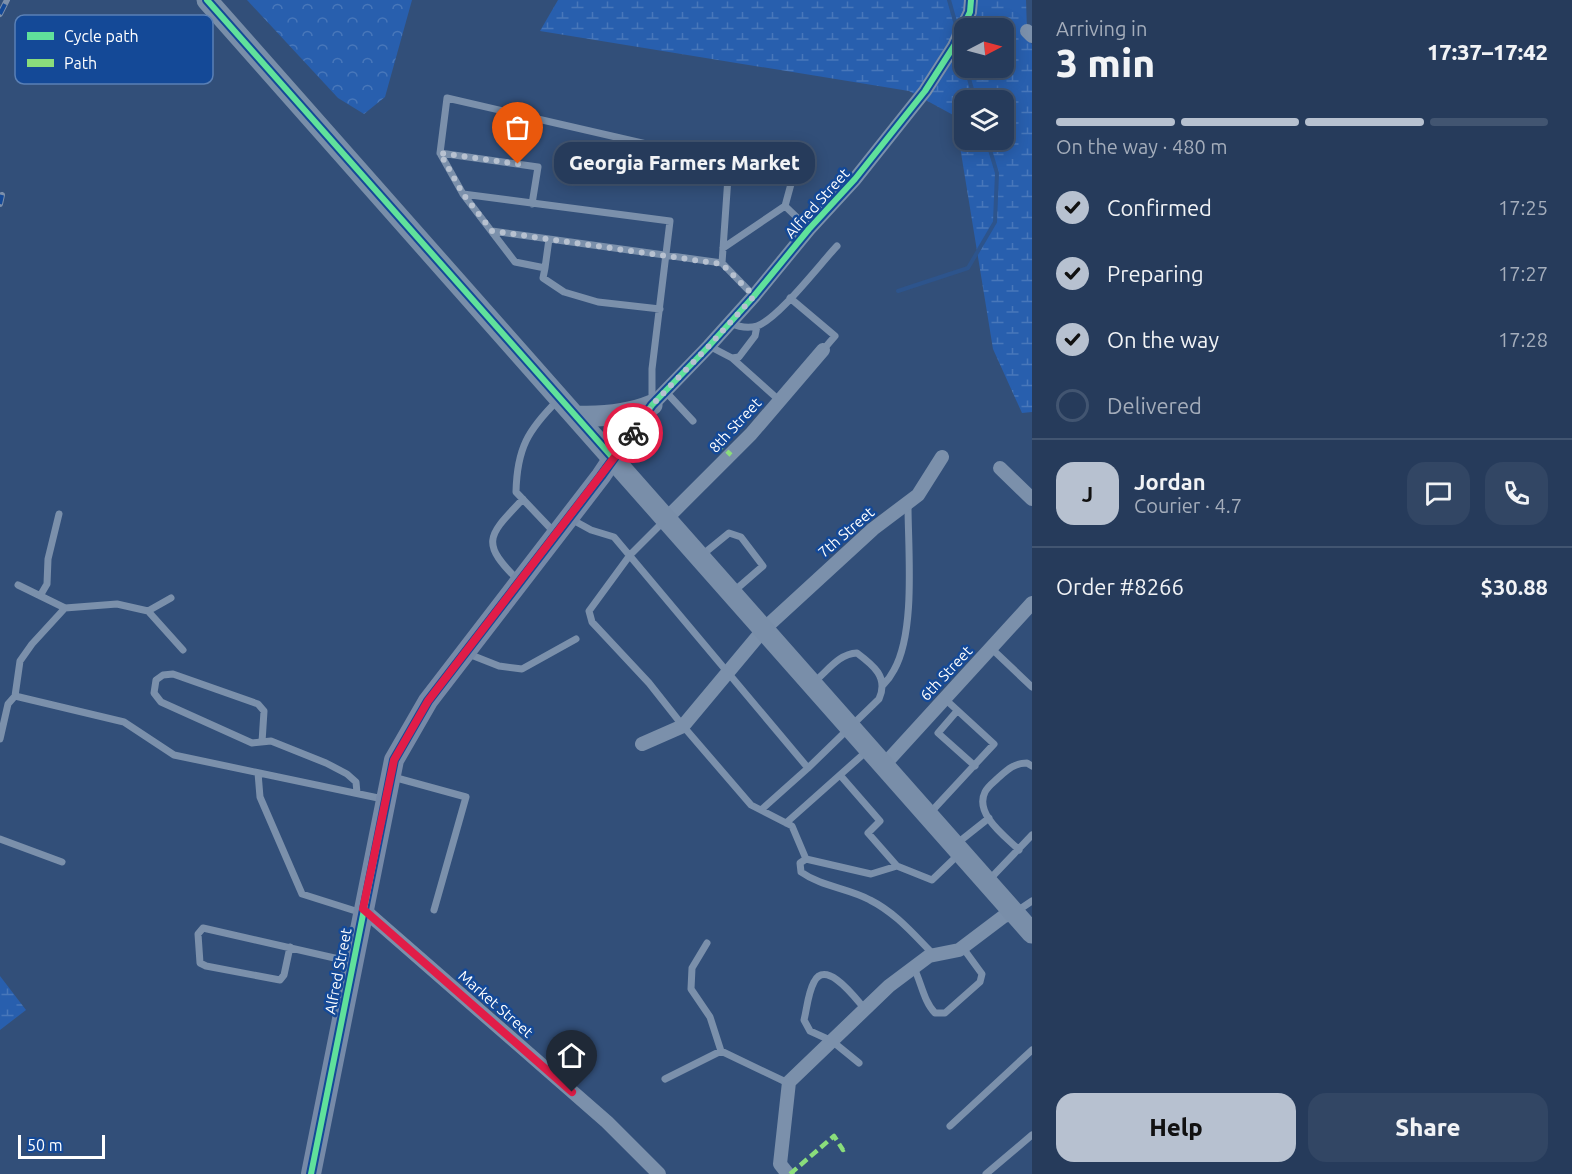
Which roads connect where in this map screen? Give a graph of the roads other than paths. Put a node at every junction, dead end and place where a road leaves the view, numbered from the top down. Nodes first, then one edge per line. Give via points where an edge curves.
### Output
1 (207, 0) edge
2 (971, 0) edge
3 (440, 153) junction
4 (729, 163) junction
5 (463, 194) junction
6 (532, 204) junction
7 (785, 206) junction
8 (809, 229) junction
9 (492, 231) junction
10 (549, 239) junction
11 (837, 246) dead end
12 (723, 248) junction
13 (666, 256) junction
14 (722, 264) junction
15 (545, 268) junction
16 (754, 296) junction
17 (790, 298) junction
18 (660, 309) junction
19 (730, 323) junction
20 (757, 326) junction
21 (709, 346) junction
22 (823, 350) joint
23 (732, 358) junction
24 (560, 398) junction
25 (659, 398) junction
26 (780, 401) junction
27 (576, 416) junction
28 (693, 421) dead end
29 (942, 457) dead end
30 (613, 458) junction
31 (1000, 468) dead end
32 (524, 499) junction
33 (1032, 499) edge
34 (908, 503) junction
35 (59, 514) dead end
36 (569, 518) junction
37 (666, 519) junction
38 (556, 535) junction
39 (630, 555) junction
40 (700, 556) junction
41 (520, 582) junction
42 (18, 585) dead end
43 (732, 593) junction
44 (40, 596) junction
45 (171, 598) dead end
46 (1032, 603) edge
47 (65, 608) junction
48 (148, 610) junction
49 (764, 628) junction
50 (576, 639) dead end
51 (992, 649) junction
52 (183, 650) dead end
53 (465, 652) junction
54 (727, 672) junction
55 (813, 684) junction
56 (883, 685) junction
57 (1032, 687) edge
58 (15, 696) junction
59 (945, 699) junction
60 (957, 711) junction
61 (682, 726) junction
62 (850, 727) junction
63 (0, 739) edge
64 (262, 742) junction
65 (642, 744) dead end
66 (870, 748) junction
67 (884, 765) junction
68 (975, 765) junction
69 (1032, 766) edge
70 (808, 768) junction
71 (258, 773) junction
72 (840, 775) junction
73 (391, 776) junction
74 (357, 792) junction
75 (386, 800) junction
76 (761, 810) junction
77 (928, 814) junction
78 (989, 818) junction
79 (786, 823) junction
80 (1032, 835) edge
81 (0, 839) edge
82 (958, 849) junction
83 (1019, 850) junction
84 (806, 859) junction
85 (62, 862) dead end
86 (897, 866) junction
87 (987, 881) junction
88 (1032, 901) edge
89 (434, 909) dead end
90 (362, 911) junction
91 (1014, 913) junction
92 (1032, 933) edge
93 (707, 943) dead end
94 (290, 947) junction
95 (963, 948) junction
96 (934, 955) junction
97 (352, 962) junction
98 (914, 968) junction
99 (865, 1009) junction
100 (832, 1041) junction
101 (1032, 1050) edge
102 (721, 1051) junction
103 (859, 1063) dead end
104 (665, 1080) dead end
105 (788, 1083) junction
106 (950, 1126) dead end
107 (1032, 1135) edge
108 (311, 1174) edge
109 (659, 1174) edge
110 (788, 1174) edge
111 (986, 1174) edge

1 - 24 main road
2 - 8 street, Alfred Street via 970,12 954,46 925,91 855,179
3 - 4 lane via 447,98
3 - 5 lane
3 - 6 lane via 538,167
4 - 7 lane via 794,173
4 - 12 lane
5 - 6 lane
5 - 9 lane
6 - 13 lane via 670,221
7 - 8 lane
7 - 12 lane
8 - 16 street, Alfred Street
9 - 10 lane
9 - 15 lane via 515,262
10 - 13 lane
10 - 15 lane
11 - 17 lane
12 - 14 lane
13 - 14 lane
13 - 18 lane
14 - 16 lane
15 - 18 lane via 543,278 564,292 597,302
16 - 19 street, Alfred Street
17 - 20 lane via 772,318
17 - 22 lane via 835,336
18 - 25 lane via 652,369
19 - 20 lane via 742,328
19 - 21 street, Alfred Street
20 - 23 lane via 746,349
21 - 23 lane
21 - 25 street, Alfred Street
22 - 26 street, 8th Street
23 - 26 lane
24 - 27 main road
24 - 32 lane via 529,433 517,470 516,492
25 - 27 main road via 642,409 602,417
25 - 28 lane
25 - 30 street, Alfred Street
26 - 37 street, 8th Street via 751,434 706,473
27 - 30 main road
29 - 34 street, 7th Street via 918,495
30 - 36 main road, Alfred Street
30 - 37 main road
31 - 33 street
32 - 38 lane
32 - 41 lane via 492,537 493,550
34 - 49 street, 7th Street via 873,529
34 - 56 lane via 910,568 906,628 894,670
35 - 44 lane via 48,560 47,584
36 - 38 main road, Alfred Street
36 - 39 lane via 614,537
37 - 39 lane
37 - 40 main road
38 - 41 main road, Alfred Street
39 - 54 lane
39 - 61 lane via 589,611 592,622 649,683
40 - 43 main road
40 - 43 lane via 729,533 741,537 763,566
41 - 53 main road, Alfred Street
42 - 44 lane
43 - 49 main road
44 - 47 lane
45 - 48 lane
46 - 51 street, 6th Street
47 - 48 lane via 117,604
47 - 58 lane via 20,661
48 - 52 lane
49 - 54 street, 7th Street
49 - 55 main road
50 - 53 lane via 522,669 499,666
51 - 57 lane
51 - 59 street, 6th Street
53 - 73 main road, Alfred Street via 428,701 394,760
54 - 61 street, 7th Street
54 - 70 lane
55 - 56 lane via 840,658 857,653 872,664
55 - 62 main road
56 - 62 lane via 879,699
58 - 63 lane via 8,704
58 - 71 lane via 124,722 174,755
59 - 60 lane
59 - 67 street, 6th Street
60 - 68 lane via 994,744
60 - 68 lane via 938,733
61 - 65 street
61 - 76 lane via 751,805
62 - 66 main road
62 - 70 lane
64 - 64 lane via 252,743 161,702 154,693 156,680 174,674 258,704 264,711
64 - 74 lane via 271,741 336,768 356,782
66 - 67 main road
66 - 72 lane
67 - 77 main road
68 - 77 lane
69 - 78 lane via 1027,762 1015,764 988,787 983,808
70 - 76 lane
71 - 74 lane
71 - 90 lane via 260,797 302,894
72 - 79 lane
72 - 86 lane via 880,821 868,833
73 - 75 main road, Alfred Street
73 - 89 lane via 466,797
74 - 75 lane
75 - 90 main road, Alfred Street
76 - 79 lane
77 - 82 main road
78 - 82 lane
78 - 83 lane
79 - 84 lane via 792,826
80 - 83 lane
81 - 85 lane
82 - 86 lane via 932,880
82 - 87 main road
83 - 87 lane
84 - 86 lane via 871,874
84 - 96 lane via 800,863 801,872 813,881 853,892 894,914
87 - 91 main road
88 - 91 lane
90 - 97 main road, Alfred Street
90 - 109 street, Market Street via 607,1122
91 - 92 main road
91 - 95 street via 1004,916
93 - 102 lane via 692,968 692,988 710,1017
94 - 94 lane via 203,928 198,934 200,963 280,980
94 - 97 lane
95 - 96 street
95 - 98 lane via 982,974 981,982 945,1013 929,1008
96 - 98 street
97 - 108 main road, Alfred Street
98 - 99 street
99 - 100 street
99 - 100 lane via 835,977 828,974 814,981 804,1020 810,1031
100 - 103 lane
100 - 105 street
101 - 106 lane
102 - 104 lane
102 - 105 lane
105 - 110 street via 780,1164
107 - 111 lane

